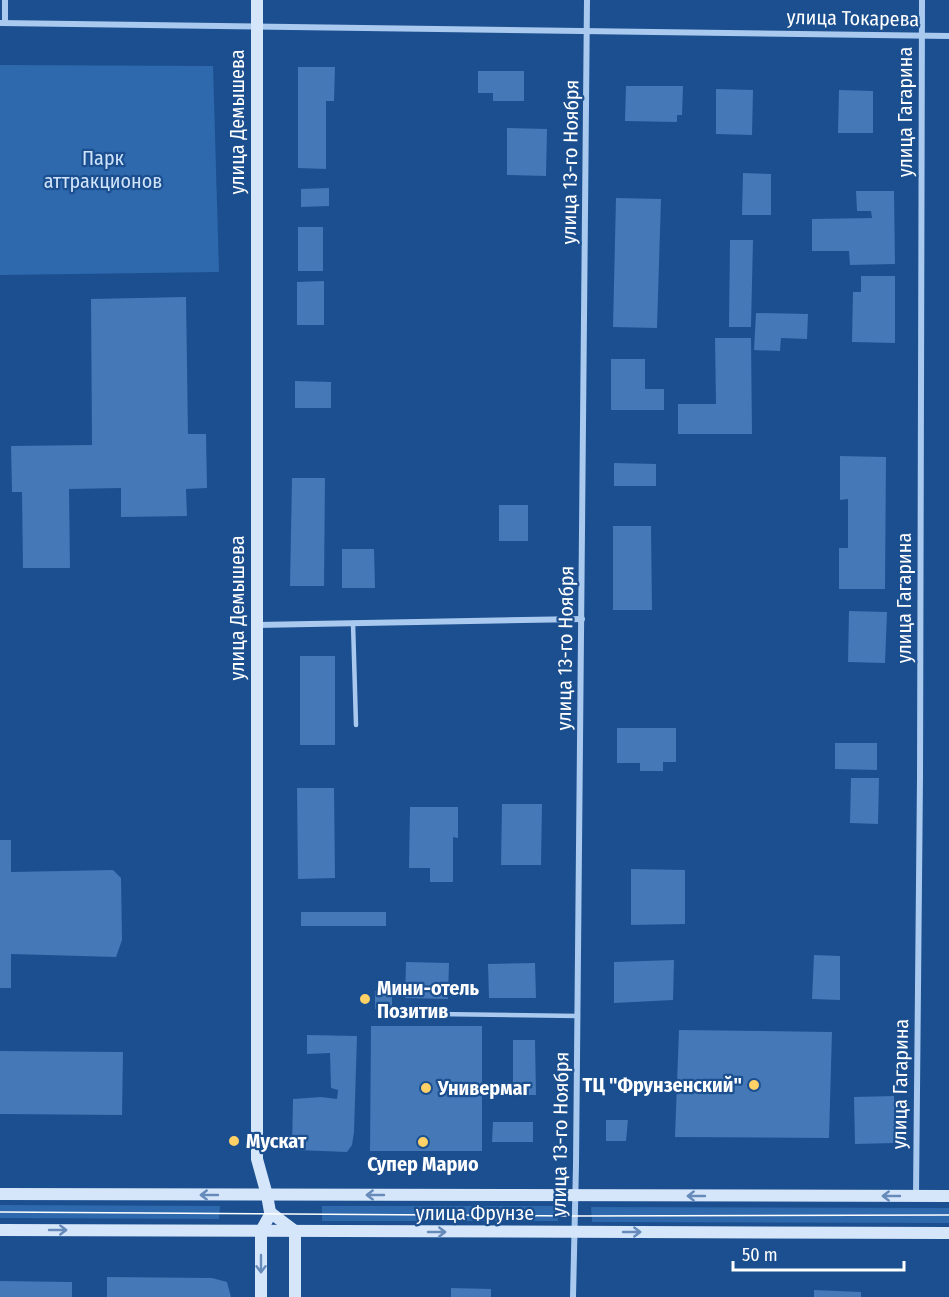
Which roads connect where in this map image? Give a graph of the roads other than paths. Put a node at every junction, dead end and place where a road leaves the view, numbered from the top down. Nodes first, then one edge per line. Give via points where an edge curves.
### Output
1 (5, 0) edge
2 (257, 0) edge
3 (587, 0) edge
4 (921, 0) edge
5 (3, 23) edge
6 (257, 27) junction
7 (588, 31) junction
8 (921, 36) junction
9 (949, 36) edge
10 (582, 619) junction
11 (353, 623) junction
12 (257, 625) junction
13 (356, 725) dead end
14 (436, 1014) dead end
15 (578, 1016) junction
16 (0, 1194) edge
17 (267, 1195) junction
18 (576, 1196) junction
19 (916, 1196) junction
20 (949, 1196) edge
21 (271, 1213) junction
22 (0, 1230) edge
23 (261, 1231) junction
24 (295, 1232) junction
25 (575, 1233) junction
26 (949, 1233) edge
27 (261, 1297) edge
28 (296, 1297) edge
29 (573, 1297) edge

1 - 5 street
2 - 6 street, улица Демышева
3 - 7 street, улица 13-го Ноября
4 - 8 street, улица Гагарина
5 - 6 street, улица Токарева
6 - 7 street, улица Токарева
6 - 12 street, улица Демышева
7 - 8 street, улица Токарева
7 - 10 street, улица 13-го Ноября
8 - 9 street, улица Токарева
8 - 19 street, улица Гагарина
10 - 11 street
10 - 15 street, улица 13-го Ноября
11 - 12 street
11 - 13 lane
12 - 17 street, улица Демышева via 257,1159
14 - 15 lane
15 - 18 street, улица 13-го Ноября
17 -> 16 street, улица Фрунзе
18 -> 17 street, улица Фрунзе
17 - 21 street, улица Демышева
19 -> 18 street, улица Фрунзе
18 - 25 street, улица 13-го Ноября
19 - 20 street, улица Фрунзе
21 - 23 street
21 - 24 street
22 -> 23 street, улица Фрунзе
23 - 24 street, улица Фрунзе
23 -> 27 street
24 -> 25 street, улица Фрунзе
24 - 28 street
25 -> 26 street, улица Фрунзе
25 - 29 street, улица 13-го Ноября

